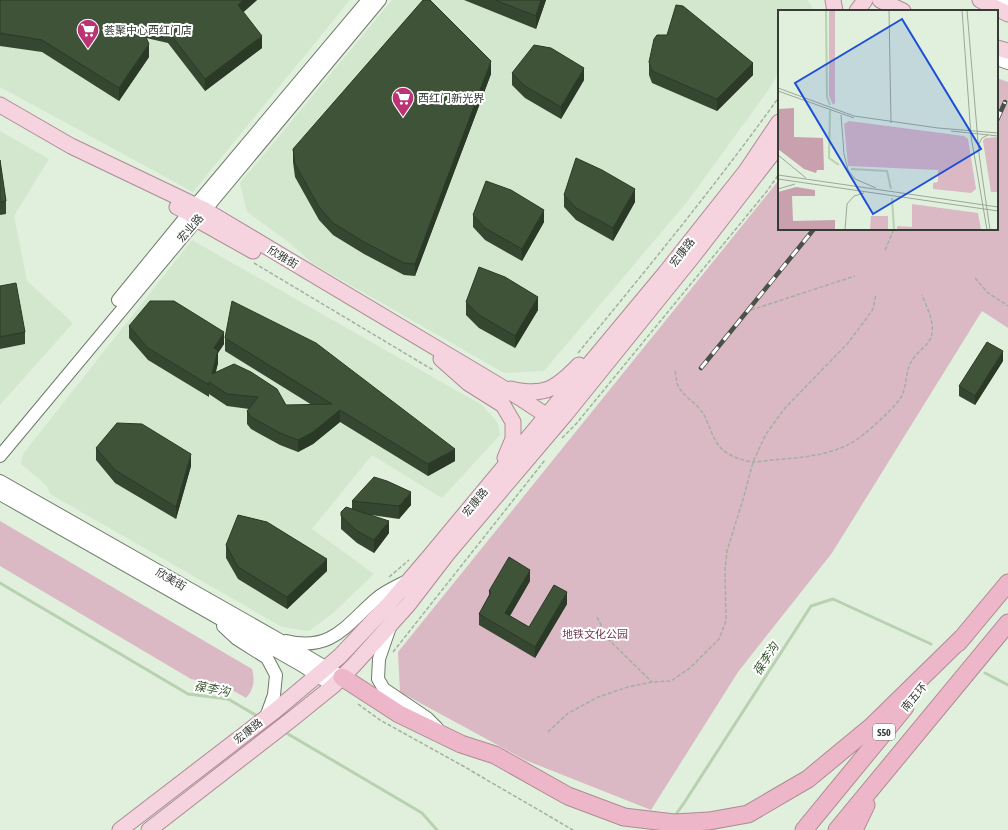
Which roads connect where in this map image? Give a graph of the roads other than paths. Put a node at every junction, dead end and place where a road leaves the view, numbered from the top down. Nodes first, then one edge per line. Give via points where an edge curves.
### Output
1 (368, 0) edge
2 (380, 0) edge
3 (833, 0) edge
4 (865, 0) edge
5 (985, 2) edge
6 (881, 3) edge
7 (1008, 3) edge
8 (834, 10) edge
9 (858, 10) edge
10 (900, 10) edge
11 (1008, 14) edge
12 (998, 48) edge
13 (1008, 51) edge
14 (998, 59) edge
15 (1008, 64) edge
16 (0, 105) edge
17 (0, 117) edge
18 (778, 123) edge
19 (778, 146) edge
20 (196, 212) junction
21 (634, 311) junction
22 (439, 366) junction
23 (502, 387) junction
24 (551, 421) junction
25 (0, 446) edge
26 (0, 456) edge
27 (497, 475) junction
28 (0, 481) edge
29 (0, 494) edge
30 (411, 578) junction
31 (1008, 583) edge
32 (207, 612) junction
33 (1008, 623) edge
34 (392, 624) junction
35 (965, 635) junction
36 (278, 639) junction
37 (321, 672) junction
38 (338, 682) junction
39 (271, 713) junction
40 (446, 737) junction
41 (880, 778) junction
42 (120, 830) edge
43 (148, 830) edge
44 (804, 830) edge
45 (837, 830) edge
46 (854, 830) edge

1 - 20 street, 宏业路
2 - 20 street, 宏业路
3 - 8 main road
4 - 9 main road
5 - 7 street
5 - 11 main road
6 - 10 main road
12 - 13 main road
14 - 15 street
16 - 20 main road, 欣雅街
17 - 20 main road, 欣雅街 via 66,155
18 - 21 main road, 宏康路 via 746,171
19 - 24 main road, 宏康路 via 694,255
20 - 22 main road, 欣雅街
20 - 23 main road, 欣雅街
20 - 25 street, 宏业路
20 - 26 street, 宏业路
21 - 23 main road via 554,387 543,392 526,393
21 - 24 main road, 宏康路
22 - 24 main road, 欣雅街
22 - 27 main road via 503,405 513,422 513,439
23 - 24 main road, 欣雅街
24 - 27 main road, 宏康路
24 - 34 main road, 宏康路
27 - 30 main road, 宏康路
28 - 36 street, 欣美街
29 - 32 street, 欣美街
30 - 36 street via 377,598 333,637 314,643 295,643
30 - 37 main road, 宏康路 via 340,656
31 - 35 highway, 南五环 / S50
32 - 37 street, 欣美街 via 301,665
32 - 39 street via 237,639 267,658 276,675
33 - 41 highway, S50
34 - 38 main road, 宏康路
34 - 40 street via 379,659 378,679 384,689 427,718
35 - 40 highway via 872,726 808,779 748,814 710,822 674,823 624,817 568,796 495,755
35 - 44 highway, 南五环 / S50
36 - 37 street, 欣美街
37 - 38 street, 欣美街
37 - 39 main road, 宏康路
38 - 40 highway
38 - 43 main road, 宏康路
39 - 42 main road, 宏康路
41 - 45 highway, S50
41 - 46 highway

